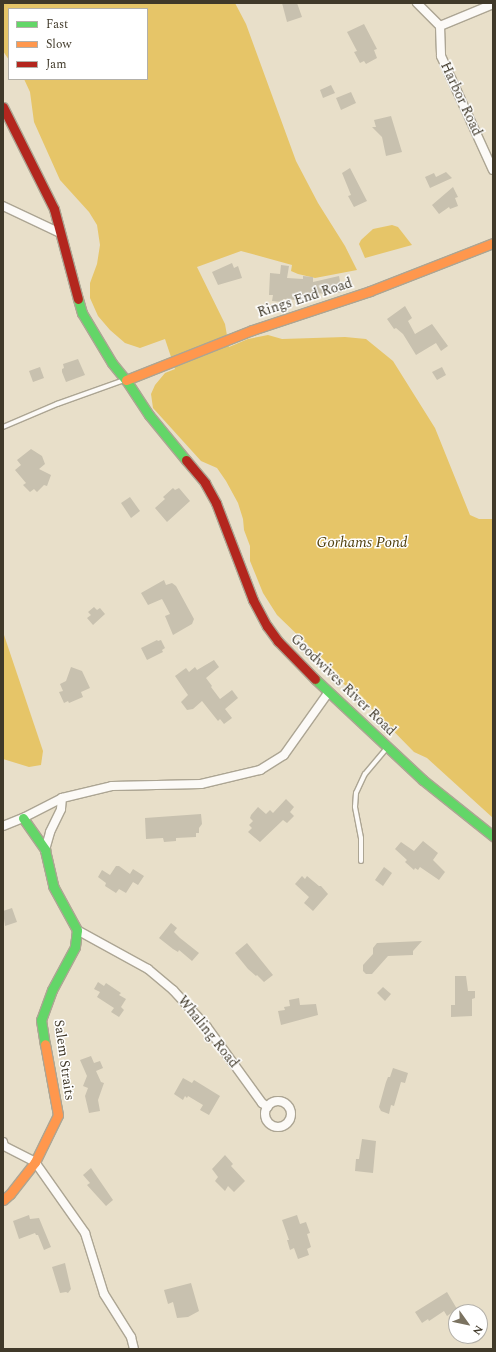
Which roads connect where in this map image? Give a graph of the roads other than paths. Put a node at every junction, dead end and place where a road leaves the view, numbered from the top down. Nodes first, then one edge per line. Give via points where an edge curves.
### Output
1 (417, 3) edge
2 (493, 4) edge
3 (440, 26) junction
4 (3, 107) edge
5 (493, 170) edge
6 (3, 206) edge
7 (60, 233) junction
8 (493, 244) edge
9 (126, 380) junction
10 (3, 427) edge
11 (328, 693) junction
12 (387, 748) junction
13 (62, 798) junction
14 (23, 818) junction
15 (3, 826) edge
16 (493, 836) edge
17 (45, 850) junction
18 (361, 861) dead end
19 (77, 930) junction
20 (268, 1107) dead end
21 (3, 1142) edge
22 (35, 1162) junction
23 (3, 1200) edge
24 (134, 1349) edge

1 - 3 street
2 - 3 street
3 - 5 street, Harbor Road via 441,56
4 - 7 street, Goodwives River Road via 54,209
6 - 7 street
7 - 9 street, Goodwives River Road via 82,313 112,363
8 - 9 street, Rings End Road via 370,291 252,330
9 - 10 lane via 57,404
9 - 11 street, Goodwives River Road via 149,416 205,483 216,503 252,600 267,626
11 - 12 street, Goodwives River Road
11 - 13 street via 284,755 260,770 201,784 112,786
12 - 16 street, Goodwives River Road
12 - 18 lane via 365,774 356,793 355,807 361,838
13 - 14 street
13 - 17 street via 61,809
14 - 15 street
14 - 17 street
17 - 19 street via 54,886
19 - 20 street, Whaling Road via 148,969 173,990 207,1027 262,1103
19 - 22 street, Salem Straits via 75,947 52,990 41,1020 58,1115
21 - 22 street via 4,1146
22 - 23 street, Salem Straits
22 - 24 street via 85,1233 104,1294 131,1337

